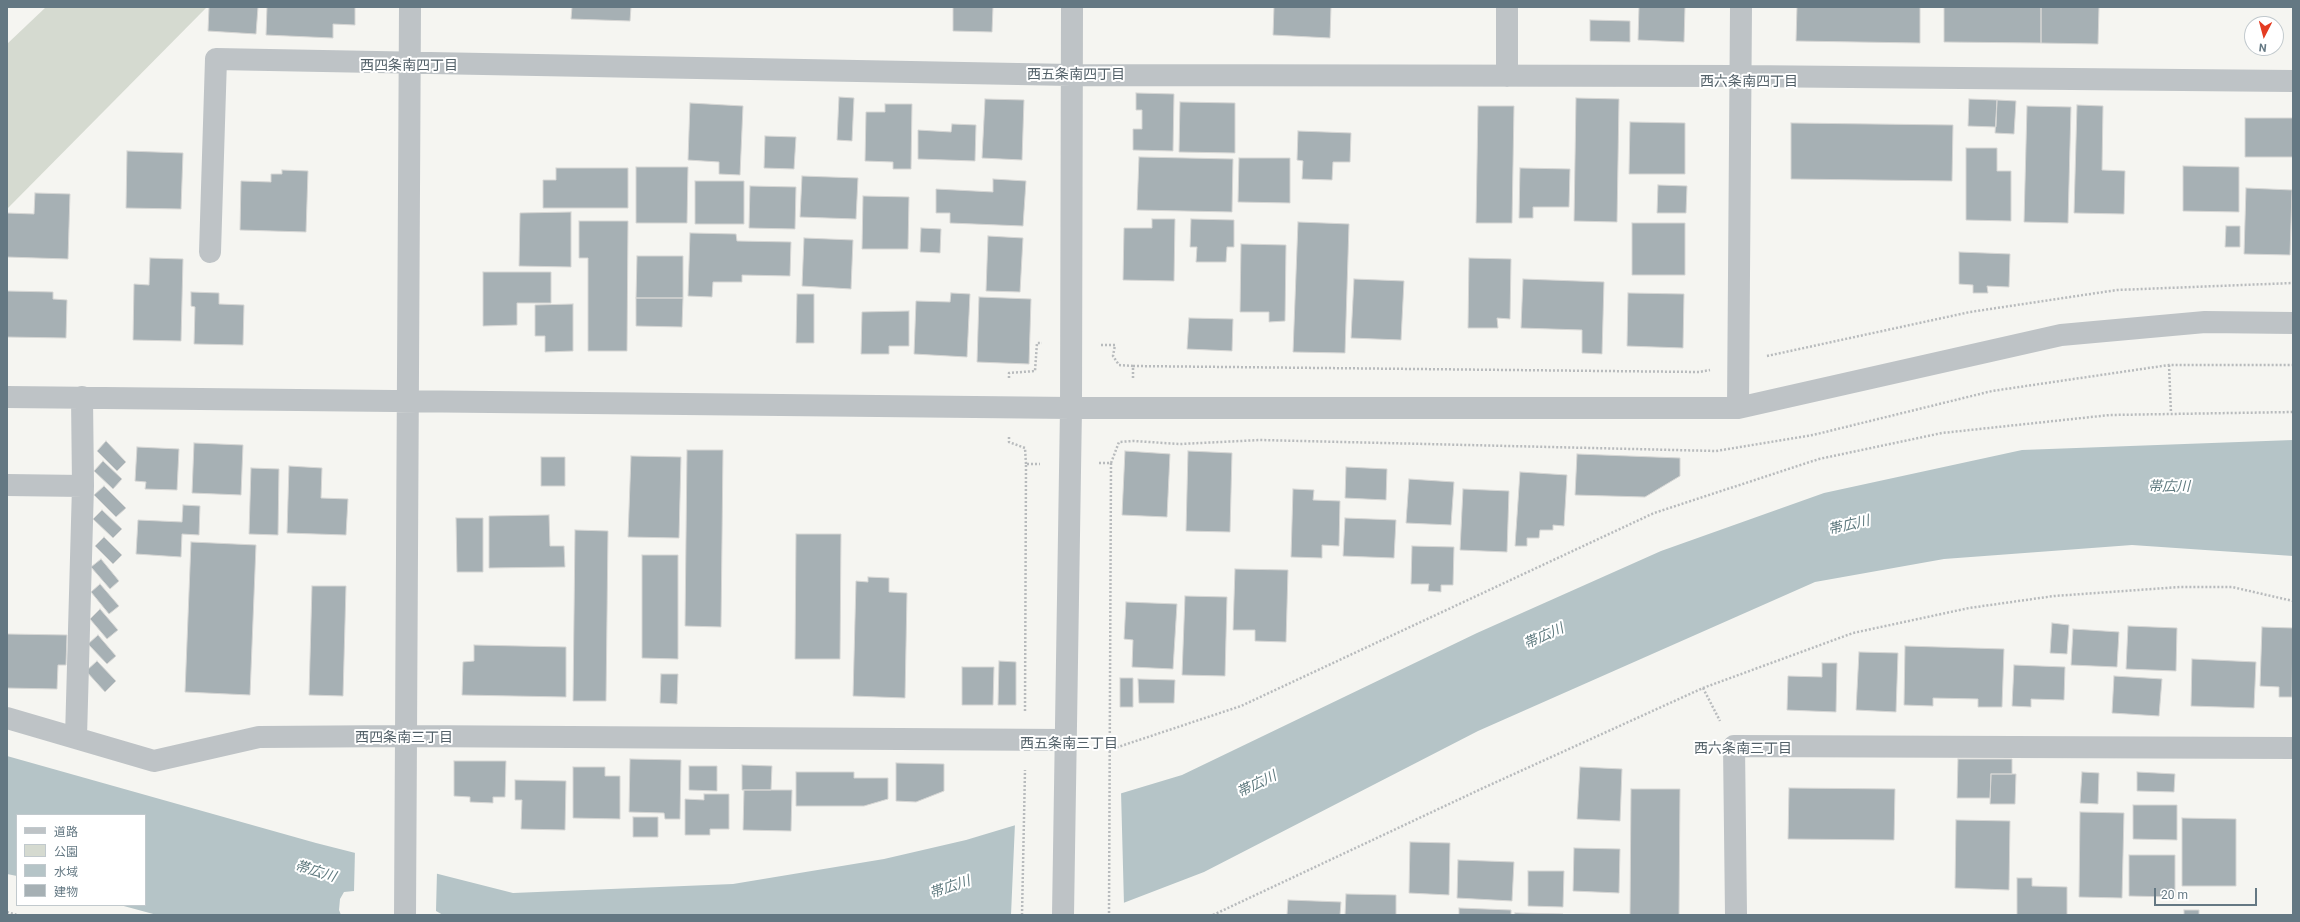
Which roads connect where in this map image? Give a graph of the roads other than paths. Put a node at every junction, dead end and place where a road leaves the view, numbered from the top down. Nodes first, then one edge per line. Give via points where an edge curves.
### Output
1 (410, 7) edge
2 (1072, 7) edge
3 (1508, 7) edge
4 (1741, 7) edge
5 (410, 62) junction
6 (1071, 75) junction
7 (1507, 76) junction
8 (1740, 76) junction
9 (2293, 81) edge
10 (210, 252) dead end
11 (2293, 323) edge
12 (7, 397) edge
13 (82, 397) junction
14 (406, 401) junction
15 (1072, 408) junction
16 (1738, 408) junction
17 (7, 485) edge
18 (83, 486) junction
19 (7, 718) edge
20 (405, 736) junction
21 (76, 737) junction
22 (1064, 740) junction
23 (2293, 748) edge
24 (405, 915) edge
25 (1063, 915) edge
26 (1736, 915) edge

1 - 5 street
2 - 6 street
3 - 7 street
4 - 8 street
5 - 6 street
5 - 10 street via 216,59
5 - 14 street
6 - 7 street
6 - 15 street
7 - 8 street
8 - 9 street
8 - 16 street
11 - 16 street via 2205,322 2061,335
12 - 13 street
13 - 14 street
13 - 18 street
14 - 15 street
14 - 20 street
15 - 16 street
15 - 22 street
17 - 18 street
18 - 21 street
19 - 21 street
20 - 21 street via 259,737 154,761
20 - 22 street
20 - 24 street
22 - 25 street
23 - 26 street via 1734,746

